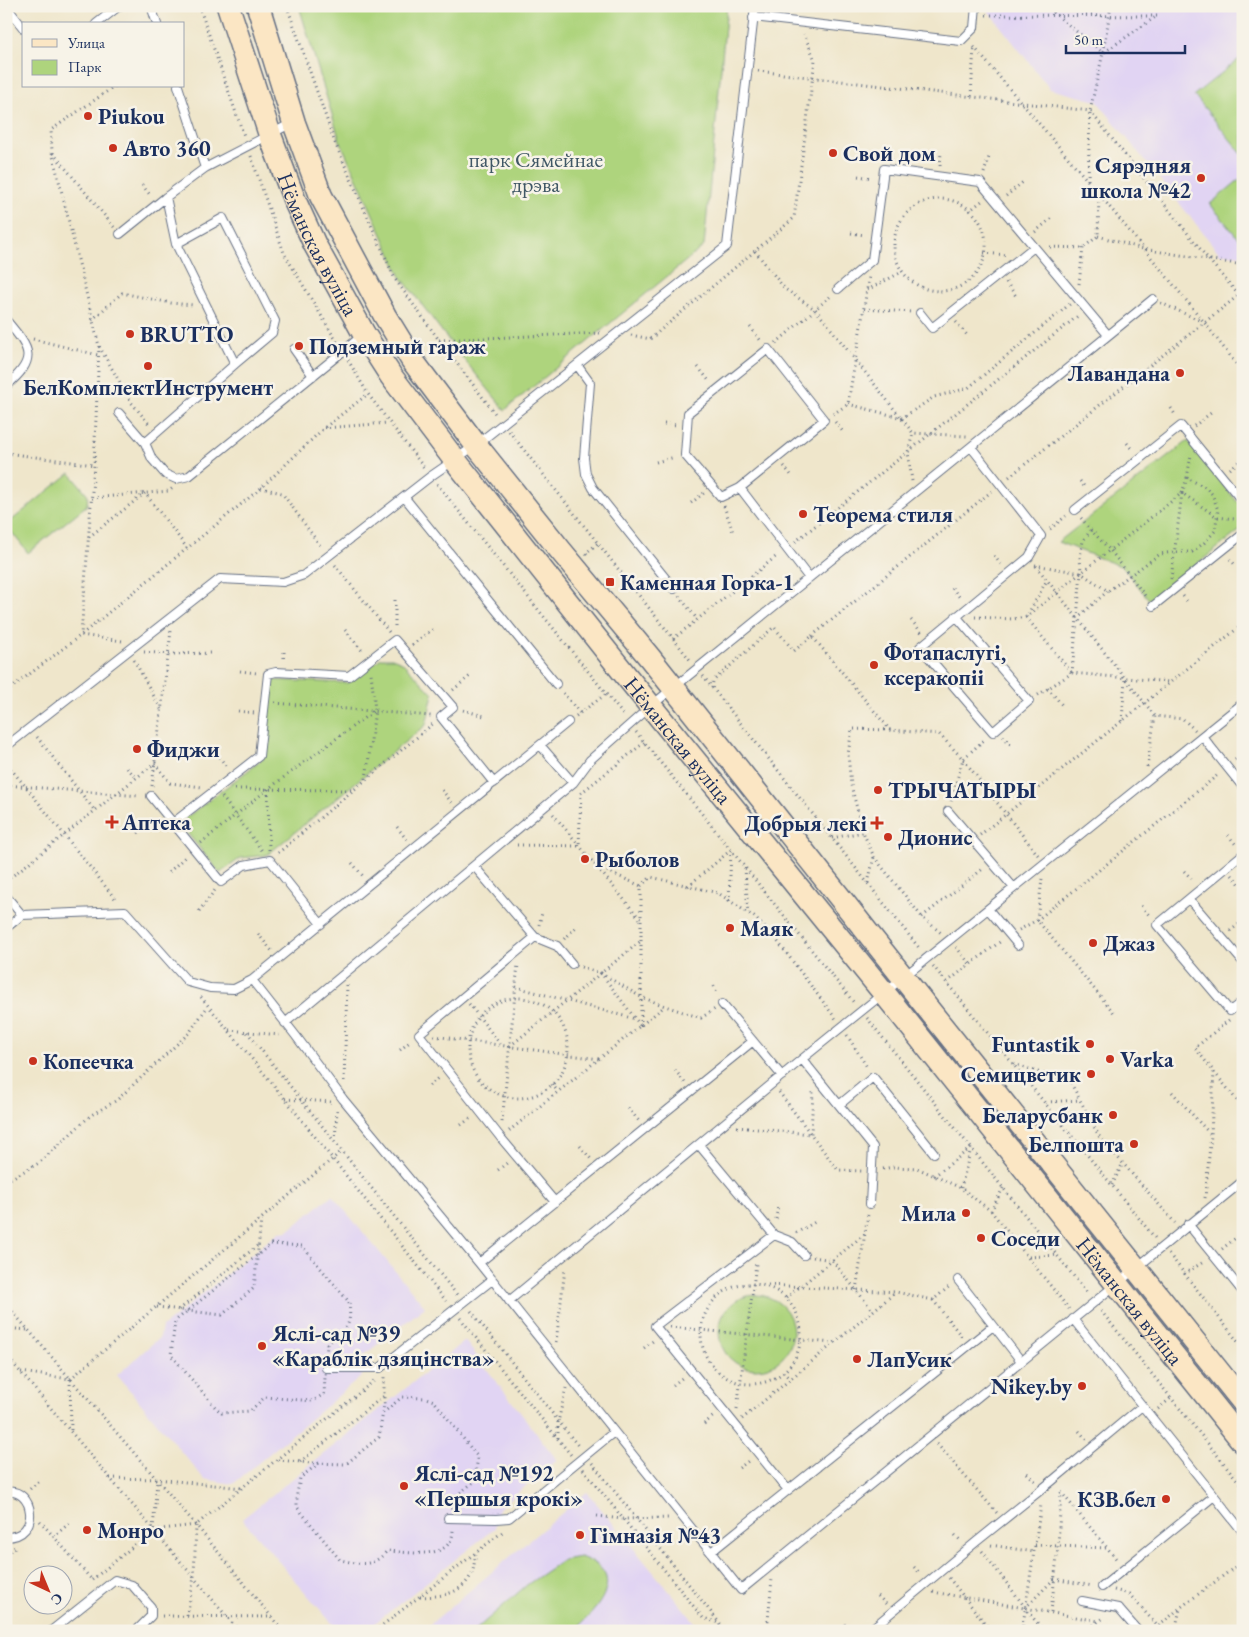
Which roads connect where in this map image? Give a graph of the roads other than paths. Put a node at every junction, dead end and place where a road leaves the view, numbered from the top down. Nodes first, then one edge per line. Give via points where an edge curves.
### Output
1 (6, 6) edge
2 (119, 6) edge
3 (152, 6) edge
4 (228, 6) edge
5 (258, 6) edge
6 (755, 6) edge
7 (976, 6) edge
8 (753, 18) junction
9 (99, 22) edge
10 (156, 22) edge
11 (22, 26) edge
12 (179, 88) edge
13 (294, 122) junction
14 (270, 135) junction
15 (205, 168) junction
16 (166, 197) junction
17 (120, 234) road end
18 (176, 244) junction
19 (1034, 247) junction
20 (838, 289) road end
21 (1153, 299) road end
22 (920, 313) road end
23 (6, 320) edge
24 (364, 334) junction
25 (1108, 335) junction
26 (294, 349) dead end
27 (235, 364) junction
28 (577, 365) junction
29 (313, 376) junction
30 (6, 386) edge
31 (119, 413) dead end
32 (145, 443) junction
33 (476, 445) junction
34 (970, 447) junction
35 (454, 460) junction
36 (740, 488) junction
37 (405, 498) junction
38 (1243, 502) edge
39 (1074, 510) road end
40 (1243, 534) edge
41 (809, 578) junction
42 (674, 589) road end
43 (1152, 606) road end
44 (956, 616) junction
45 (556, 684) road end
46 (674, 688) junction
47 (1243, 703) edge
48 (652, 706) junction
49 (568, 722) road end
50 (1202, 736) junction
51 (8, 745) dead end
52 (540, 745) junction
53 (494, 783) junction
54 (573, 783) junction
55 (1243, 787) edge
56 (151, 796) road end
57 (948, 811) road end
58 (173, 823) junction
59 (1243, 854) edge
60 (474, 866) junction
61 (1014, 888) junction
62 (6, 896) edge
63 (1189, 899) junction
64 (988, 909) junction
65 (22, 915) junction
66 (321, 924) junction
67 (6, 928) edge
68 (535, 937) junction
69 (1018, 945) dead end
70 (1243, 962) edge
71 (572, 964) road end
72 (904, 978) junction
73 (252, 980) junction
74 (884, 994) junction
75 (1243, 1001) edge
76 (722, 1004) road end
77 (285, 1023) junction
78 (753, 1041) junction
79 (802, 1059) junction
80 (782, 1076) junction
81 (839, 1105) junction
82 (699, 1145) junction
83 (934, 1153) dead end
84 (1243, 1180) edge
85 (555, 1202) junction
86 (870, 1204) road end
87 (1188, 1224) junction
88 (774, 1235) junction
89 (804, 1255) road end
90 (479, 1263) junction
91 (1135, 1269) junction
92 (492, 1280) junction
93 (958, 1280) road end
94 (1117, 1284) junction
95 (1243, 1292) edge
96 (509, 1301) junction
97 (1074, 1318) junction
98 (993, 1326) junction
99 (1021, 1361) junction
100 (326, 1368) road end
101 (1243, 1402) edge
102 (1142, 1406) junction
103 (614, 1432) junction
104 (1243, 1442) edge
105 (8, 1490) edge
106 (788, 1490) junction
107 (1214, 1496) junction
108 (450, 1518) road end
109 (1243, 1532) edge
110 (6, 1537) edge
111 (711, 1552) junction
112 (1102, 1588) dead end
113 (1082, 1601) dead end
114 (51, 1631) edge
115 (136, 1631) edge
116 (869, 1631) edge
117 (1138, 1631) edge

1 - 11 lane
2 - 9 lane
3 - 10 lane
4 - 14 main road, Нёманская вуліца
5 - 13 main road, Нёманская вуліца
6 - 8 lane
7 - 8 lane via 974,28 962,41
8 - 28 lane via 727,246
12 - 15 lane
13 - 14 lane
13 - 33 main road, Нёманская вуліца via 321,196 385,316 412,360
14 - 15 lane
14 - 24 main road, Нёманская вуліца via 315,245
15 - 16 lane
16 - 17 lane
16 - 18 lane
18 - 27 lane
18 - 27 lane via 223,218 275,321 272,333
19 - 20 lane via 980,182 884,169 872,260
19 - 22 lane via 932,328
19 - 25 lane
21 - 25 lane
23 - 30 lane via 28,349 28,358 21,373
24 - 29 lane
24 - 35 main road, Нёманская вуліца
25 - 34 lane
26 - 29 lane
27 - 32 lane
28 - 33 lane
28 - 42 lane via 590,383 584,458 586,474 593,488
29 - 32 lane via 189,476 176,479 164,474
31 - 32 lane
33 - 35 lane
33 - 46 main road, Нёманская вуліца
34 - 41 lane
34 - 44 lane via 1042,536 1029,557
35 - 37 lane
35 - 48 main road, Нёманская вуліца
36 - 36 lane via 824,420 768,350 688,413 685,455 721,497
36 - 41 lane
37 - 45 lane
37 - 51 lane via 304,575 283,582 220,579
38 - 39 lane via 1181,426
40 - 43 lane
41 - 46 lane
44 - 44 lane via 920,647 993,732 1029,701
46 - 48 lane
46 - 72 main road, Нёманская вуліца
47 - 50 lane
48 - 54 lane via 590,760
48 - 74 main road, Нёманская вуліца
49 - 52 lane
50 - 55 lane
50 - 61 lane
52 - 53 lane
52 - 54 lane
53 - 58 lane via 441,717 453,707 395,640 349,676 268,674 259,756
53 - 66 lane
54 - 60 lane
56 - 58 lane
57 - 61 lane
58 - 66 lane via 221,882 244,865 270,860
59 - 63 lane
60 - 68 lane
60 - 77 lane
61 - 64 lane
62 - 65 lane
63 - 70 lane
63 - 75 lane via 1157,925 1230,1011
64 - 69 lane
64 - 72 lane
65 - 67 lane
65 - 73 lane via 124,911 188,982 210,988 234,989
66 - 73 lane
68 - 71 lane via 557,946
68 - 85 lane via 419,1034
72 - 74 lane
72 - 91 main road, Нёманская вуліца
73 - 77 lane
74 - 79 lane
74 - 94 main road, Нёманская вуліца
76 - 78 lane
77 - 90 lane via 343,1099
78 - 80 lane
78 - 85 lane
79 - 80 lane
79 - 81 lane
80 - 82 lane
81 - 83 lane via 873,1077
81 - 86 lane via 874,1147
82 - 88 lane
82 - 96 lane
84 - 87 lane
85 - 90 lane
87 - 91 lane
87 - 95 lane
88 - 89 lane via 792,1242
88 - 106 lane via 655,1326
90 - 92 lane
91 - 94 lane
91 - 101 main road, Нёманская вуліца
92 - 96 lane
92 - 100 lane via 380,1368
93 - 98 lane
94 - 97 lane
94 - 104 main road, Нёманская вуліца
96 - 103 lane
97 - 99 lane
97 - 102 lane
98 - 99 lane
98 - 106 lane
99 - 111 lane via 741,1590
102 - 107 lane
102 - 116 lane
103 - 108 lane via 509,1518
103 - 111 lane
105 - 110 lane via 26,1500 30,1518 26,1529 16,1536
106 - 111 lane
107 - 109 lane
107 - 112 lane
113 - 117 lane via 1118,1608
114 - 115 lane via 115,1580 132,1585 151,1606 151,1616

